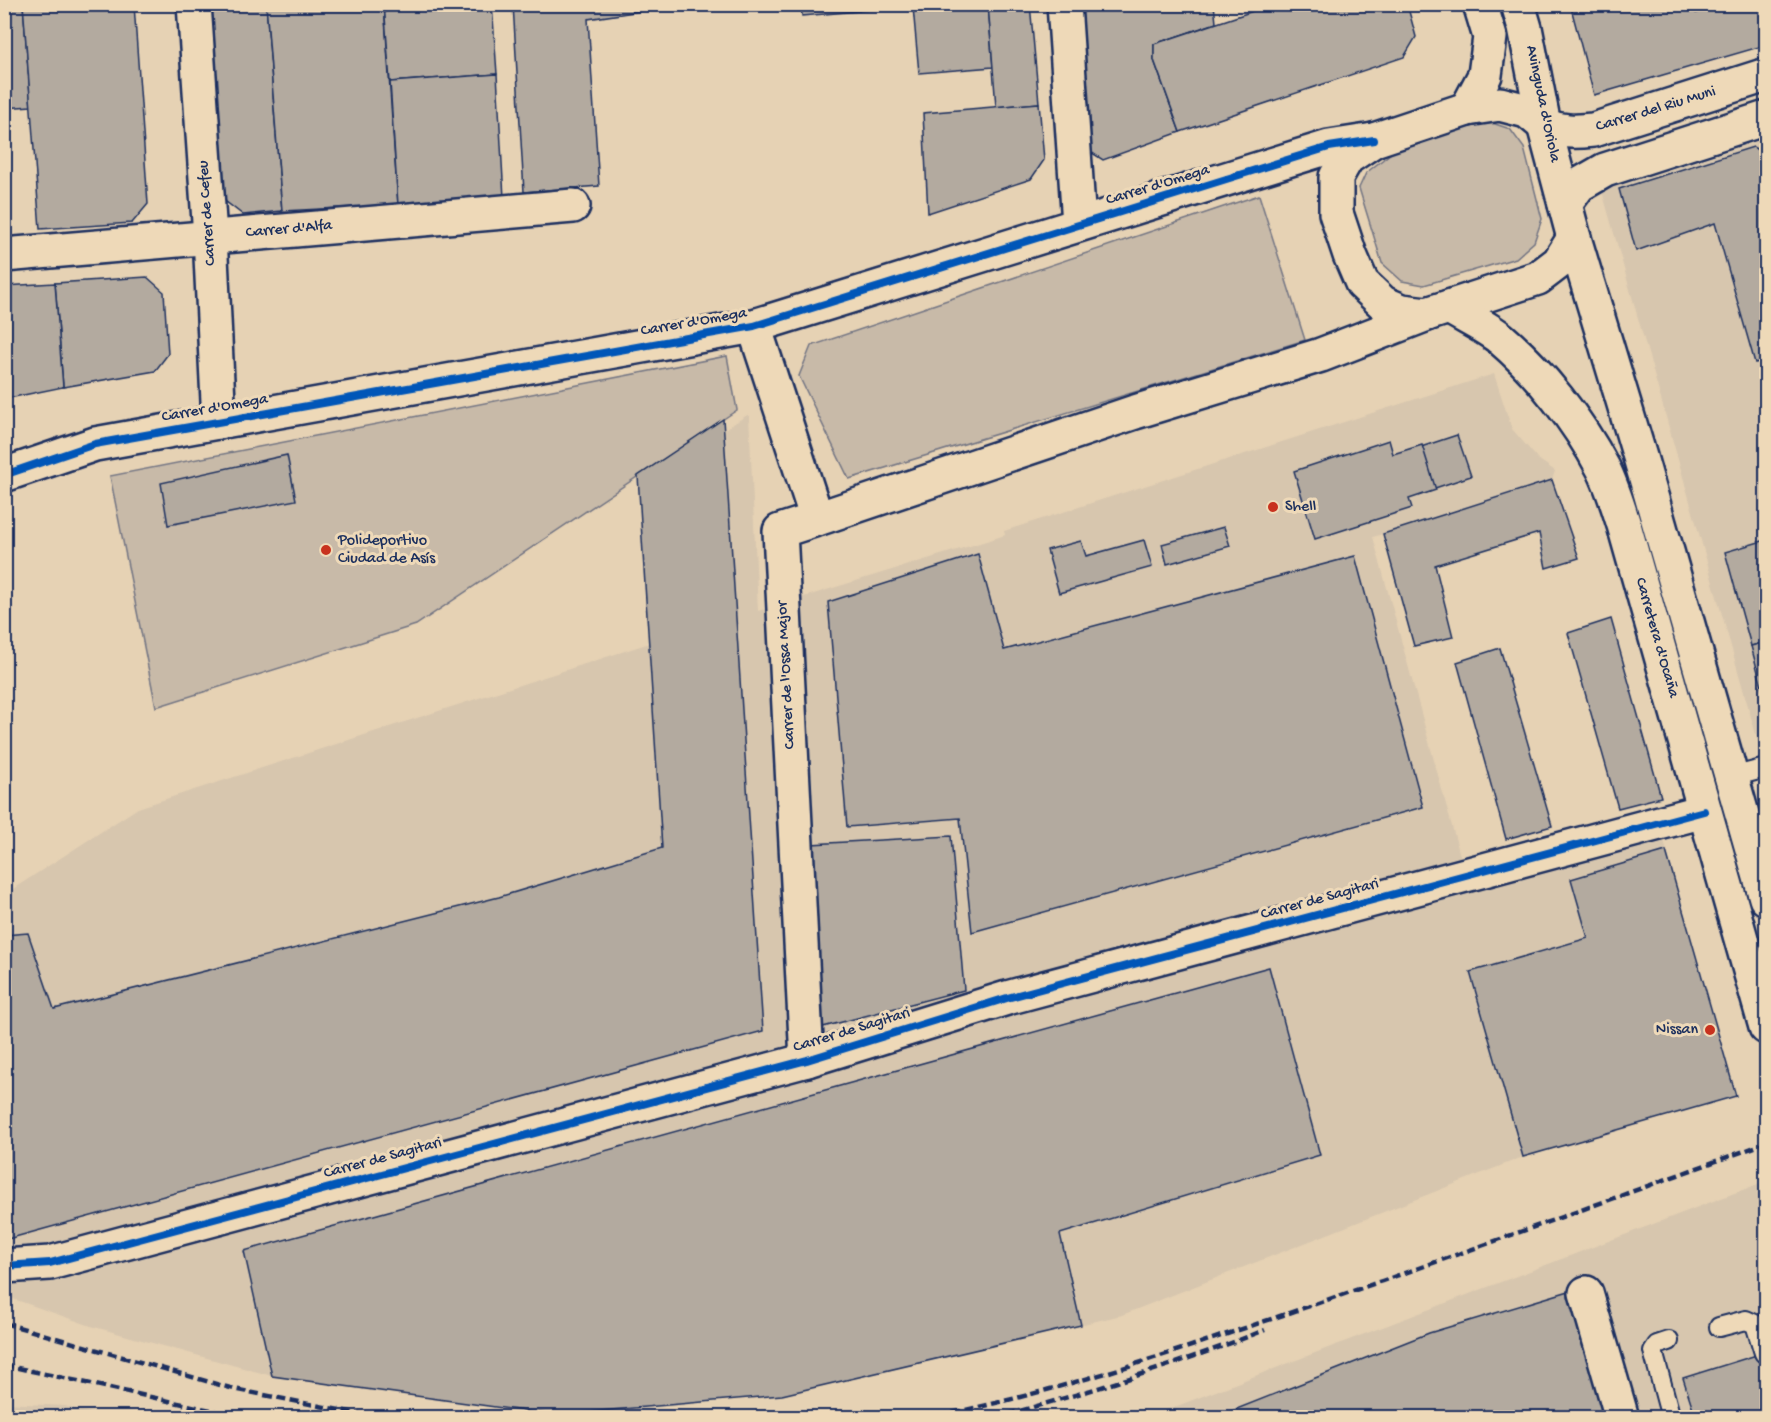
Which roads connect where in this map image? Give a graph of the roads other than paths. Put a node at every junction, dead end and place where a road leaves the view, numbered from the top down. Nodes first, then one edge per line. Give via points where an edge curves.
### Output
1 (194, 4) edge
2 (1064, 4) edge
3 (1480, 4) edge
4 (1518, 4) edge
5 (1767, 75) edge
6 (1467, 109) junction
7 (1767, 118) edge
8 (1544, 125) junction
9 (1374, 140) junction
10 (1565, 204) junction
11 (573, 206) dead end
12 (1079, 224) junction
13 (210, 237) junction
14 (1574, 238) junction
15 (4, 255) edge
16 (1438, 310) junction
17 (753, 326) junction
18 (219, 422) junction
19 (4, 475) edge
20 (817, 519) junction
21 (1767, 768) edge
22 (1732, 777) junction
23 (1704, 811) junction
24 (1767, 898) edge
25 (1767, 1027) edge
26 (807, 1060) junction
27 (4, 1266) edge
28 (1586, 1293) dead end
29 (1719, 1327) dead end
30 (1669, 1341) dead end
31 (1764, 1342) edge
32 (1623, 1418) edge
33 (1671, 1418) edge

1 - 13 street, Carrer de Cefeu
2 - 12 street
3 - 6 street via 1490,37 1485,75
4 - 8 street, Avinguda d'Oriola
5 - 8 street, Carrer del Riu Muni via 1593,130 1556,130
6 - 8 street, Carrer d'Omega via 1515,106
6 - 9 street, Carrer d'Omega
7 - 10 street via 1605,170 1579,185
8 - 10 street, Avinguda d'Oriola
9 - 12 street, Carrer d'Omega via 1329,147
9 - 16 street, Carrer d'Omega via 1347,158 1336,177 1336,213 1344,240 1362,283 1383,303 1402,311
10 - 14 street
11 - 13 street, Carrer d'Alfa
12 - 17 street, Carrer d'Omega
13 - 15 street, Carrer d'Alfa
13 - 18 street, Carrer de Cefeu
14 - 16 street, Carrer d'Omega via 1559,262 1538,279
14 - 22 street
16 - 20 street, Carrer d'Omega via 1321,355 1135,412
16 - 23 street, Carretera d'Ocaña via 1498,337 1527,364 1559,402 1604,469 1624,525
17 - 18 street, Carrer d'Omega
17 - 20 street
18 - 19 street, Carrer d'Omega via 95,444
20 - 26 street, Carrer de l'Ossa Major via 780,531
21 - 22 lane
22 - 24 street
23 - 25 street, Carretera d'Ocaña
23 - 26 street, Carrer de Sagitari via 1007,998
26 - 27 street, Carrer de Sagitari via 50,1263
28 - 32 street
29 - 31 lane via 1746,1320 1755,1324
30 - 33 lane via 1657,1345 1653,1352

